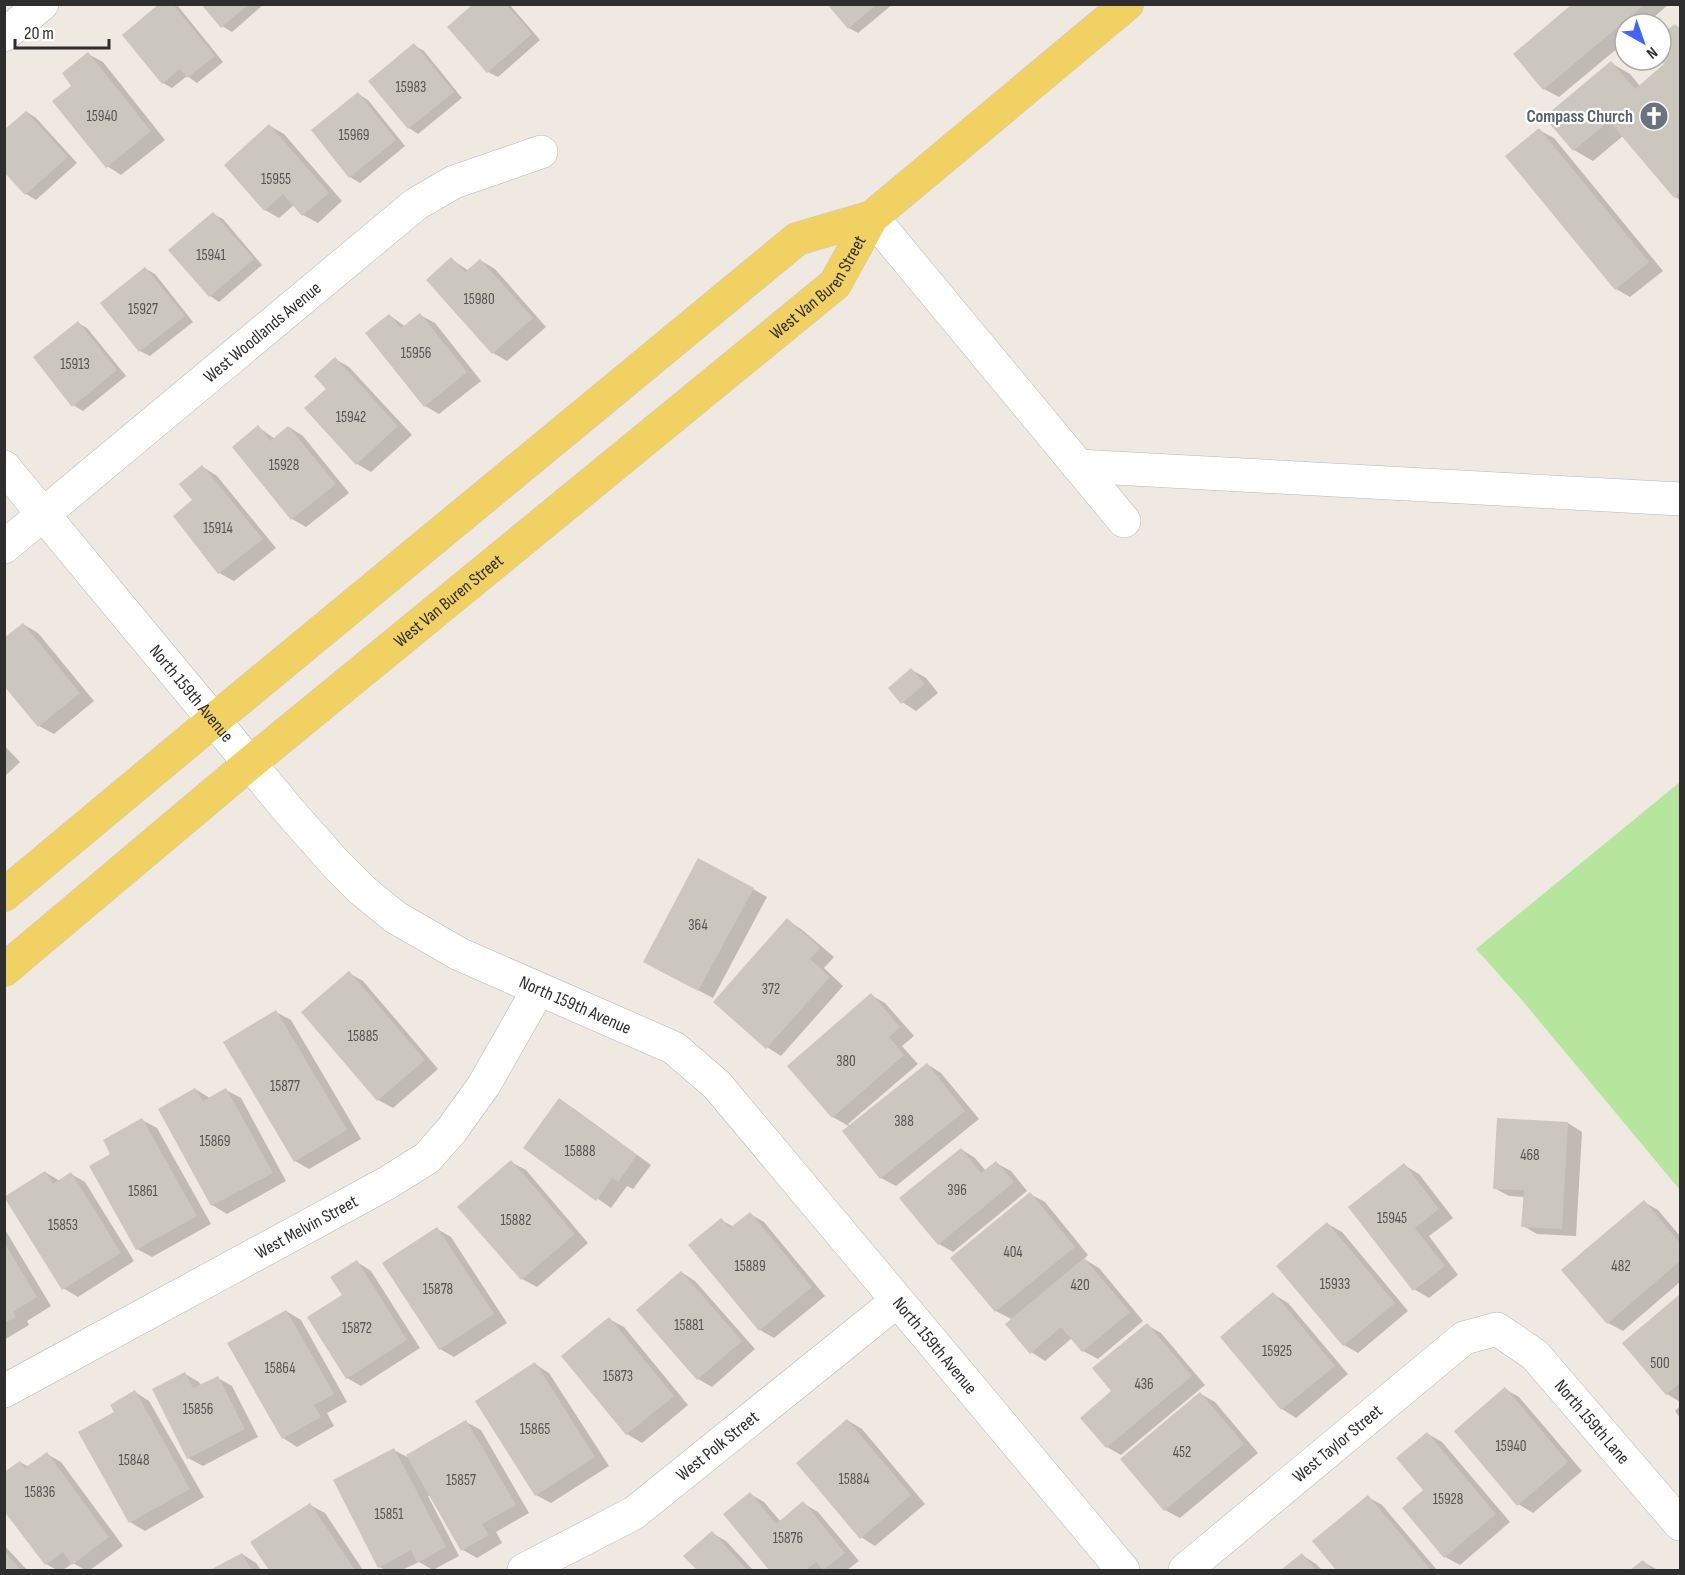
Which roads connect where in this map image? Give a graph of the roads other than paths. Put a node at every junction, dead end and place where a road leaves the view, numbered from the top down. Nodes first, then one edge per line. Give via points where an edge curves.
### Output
1 (42, 4) edge
2 (1127, 4) edge
3 (4, 35) edge
4 (541, 152) dead end
5 (872, 217) junction
6 (1078, 466) junction
7 (4, 467) edge
8 (1680, 499) edge
9 (44, 514) junction
10 (1124, 521) dead end
11 (4, 547) edge
12 (214, 720) junction
13 (250, 763) junction
14 (4, 895) edge
15 (4, 970) edge
16 (538, 990) junction
17 (897, 1301) junction
18 (1497, 1329) joint
19 (4, 1391) edge
20 (1680, 1524) edge
21 (524, 1570) edge
22 (1123, 1570) edge
23 (1185, 1570) edge

1 - 3 street
2 - 5 main road, West Van Buren Street
4 - 9 street, West Woodlands Avenue via 454,182 416,204
5 - 6 street
5 - 12 main road, West Van Buren Street via 797,239
5 - 13 main road, West Van Buren Street via 835,284
6 - 8 street
6 - 10 street
7 - 9 street, North 159th Avenue
9 - 11 street, West Woodlands Avenue
9 - 12 street, North 159th Avenue
12 - 13 street, North 159th Avenue
12 - 14 main road, West Van Buren Street
13 - 15 main road, West Van Buren Street
13 - 16 street, North 159th Avenue via 362,890 395,916 459,954
16 - 17 street, North 159th Avenue via 674,1048 717,1085
16 - 19 street, West Melvin Street via 484,1085 427,1158
17 - 21 street, West Polk Street via 634,1513
17 - 22 street, North 159th Avenue
18 - 20 street, North 159th Lane via 1535,1355
18 - 23 street, West Taylor Street via 1464,1338

